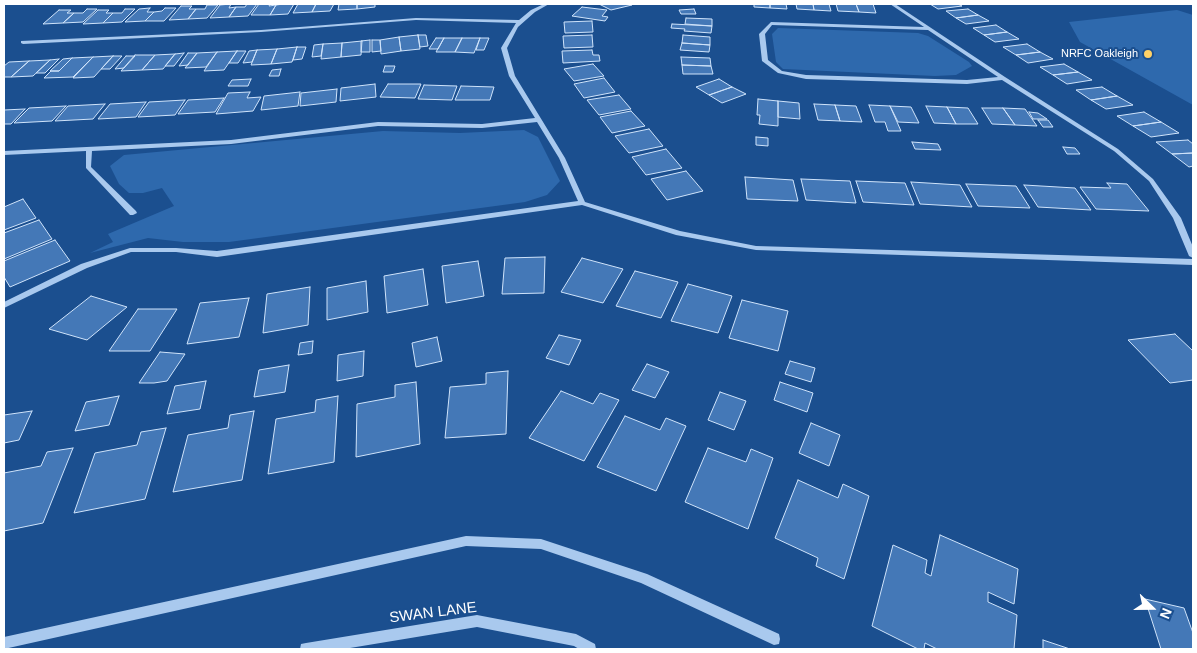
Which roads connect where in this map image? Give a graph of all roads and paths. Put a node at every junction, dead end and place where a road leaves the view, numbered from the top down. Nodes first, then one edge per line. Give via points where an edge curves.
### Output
1 (547, 4) edge
2 (892, 4) edge
3 (521, 22) junction
4 (930, 30) junction
5 (23, 42) dead end
6 (1003, 78) junction
7 (538, 120) junction
8 (89, 149) junction
9 (4, 153) edge
10 (582, 203) junction
11 (132, 213) dead end
12 (1193, 256) edge
13 (1193, 262) edge
14 (4, 305) edge
15 (774, 639) dead end
16 (4, 643) edge
17 (306, 649) edge
18 (590, 649) edge

1 - 3 street
2 - 4 street
3 - 5 street via 416,19 261,31
3 - 7 street via 504,48 512,76
4 - 6 street
4 - 6 street via 771,24 762,34 765,61 780,72 806,77 967,82
6 - 12 street via 1116,150 1151,180 1177,218
7 - 8 street via 482,126 378,124 231,142
7 - 10 street via 562,158
8 - 9 street
8 - 11 street via 88,167
10 - 13 street via 679,233 756,248
10 - 14 street via 217,254 130,250 84,266
15 - 16 street via 643,578 542,544 466,540
17 - 18 street, SWAN LANE via 477,622 576,640

